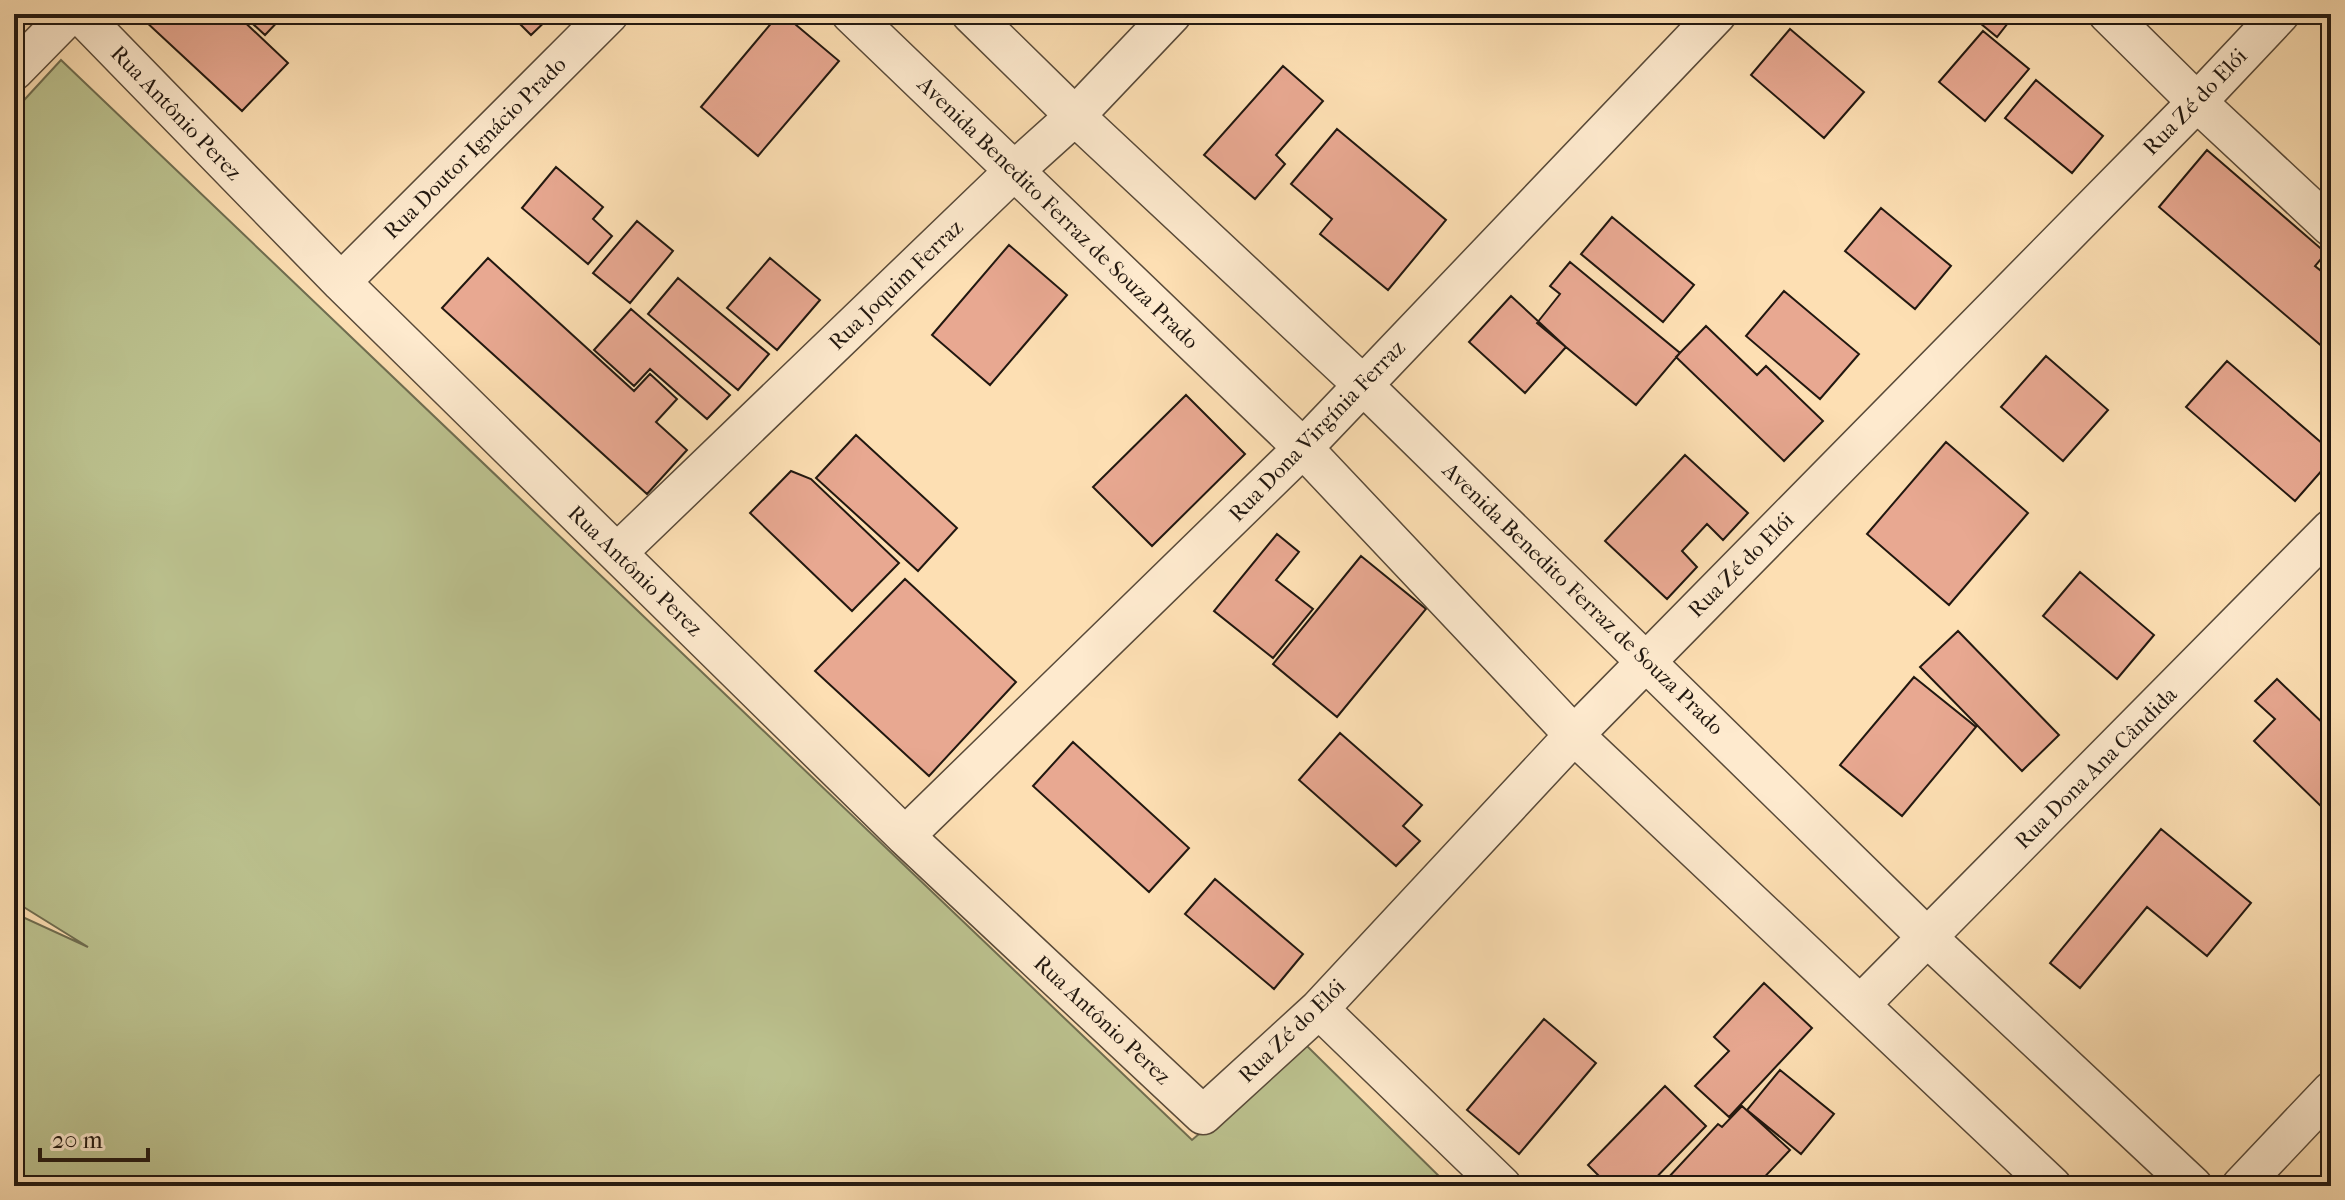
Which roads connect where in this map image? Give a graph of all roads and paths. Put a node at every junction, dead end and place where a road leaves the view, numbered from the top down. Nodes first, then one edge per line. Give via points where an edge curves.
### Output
1 (70, 14) edge
2 (80, 14) edge
3 (609, 14) edge
4 (851, 14) edge
5 (971, 14) edge
6 (1172, 14) edge
7 (1717, 14) edge
8 (2108, 14) edge
9 (2280, 14) edge
10 (14, 71) edge
11 (2197, 102) junction
12 (1075, 116) junction
13 (1014, 171) junction
14 (2331, 227) edge
15 (341, 282) junction
16 (1363, 385) junction
17 (1303, 448) junction
18 (2331, 529) edge
19 (617, 553) junction
20 (1647, 661) junction
21 (1574, 735) junction
22 (905, 836) junction
23 (1928, 938) junction
24 (1860, 1005) junction
25 (1319, 1009) junction
26 (2331, 1091) edge
27 (1203, 1115) joint
28 (1502, 1186) edge
29 (2052, 1186) edge
30 (2193, 1186) edge
31 (2241, 1186) edge

1 - 10 street
2 - 15 street, Rua Antônio Perez
3 - 15 street, Rua Doutor Ignácio Prado
4 - 13 street, Avenida Benedito Ferraz de Souza Prado
5 - 12 street, Avenida Benedito Ferraz de Souza Prado
6 - 12 street, Rua Joquim Ferraz
7 - 16 street, Rua Dona Virgínia Ferraz
8 - 11 street
9 - 11 street, Rua Zé do Elói
11 - 14 street
11 - 20 street, Rua Zé do Elói
12 - 13 street, Rua Joquim Ferraz
12 - 16 street, Avenida Benedito Ferraz de Souza Prado
13 - 17 street, Avenida Benedito Ferraz de Souza Prado
13 - 19 street, Rua Joquim Ferraz
15 - 19 street, Rua Antônio Perez
16 - 17 street, Rua Dona Virgínia Ferraz
16 - 20 street, Avenida Benedito Ferraz de Souza Prado
17 - 21 street, Avenida Benedito Ferraz de Souza Prado
17 - 22 street, Rua Dona Virgínia Ferraz
18 - 23 street, Rua Dona Ana Cândida
19 - 22 street, Rua Antônio Perez
20 - 21 street, Rua Zé do Elói
20 - 23 street, Avenida Benedito Ferraz de Souza Prado
21 - 24 street, Avenida Benedito Ferraz de Souza Prado
21 - 25 street, Rua Zé do Elói
22 - 27 street, Rua Antônio Perez
23 - 24 street, Rua Dona Ana Cândida
23 - 30 street, Avenida Benedito Ferraz de Souza Prado
24 - 29 street, Avenida Benedito Ferraz de Souza Prado
25 - 27 street, Rua Zé do Elói
25 - 28 street
26 - 31 street

